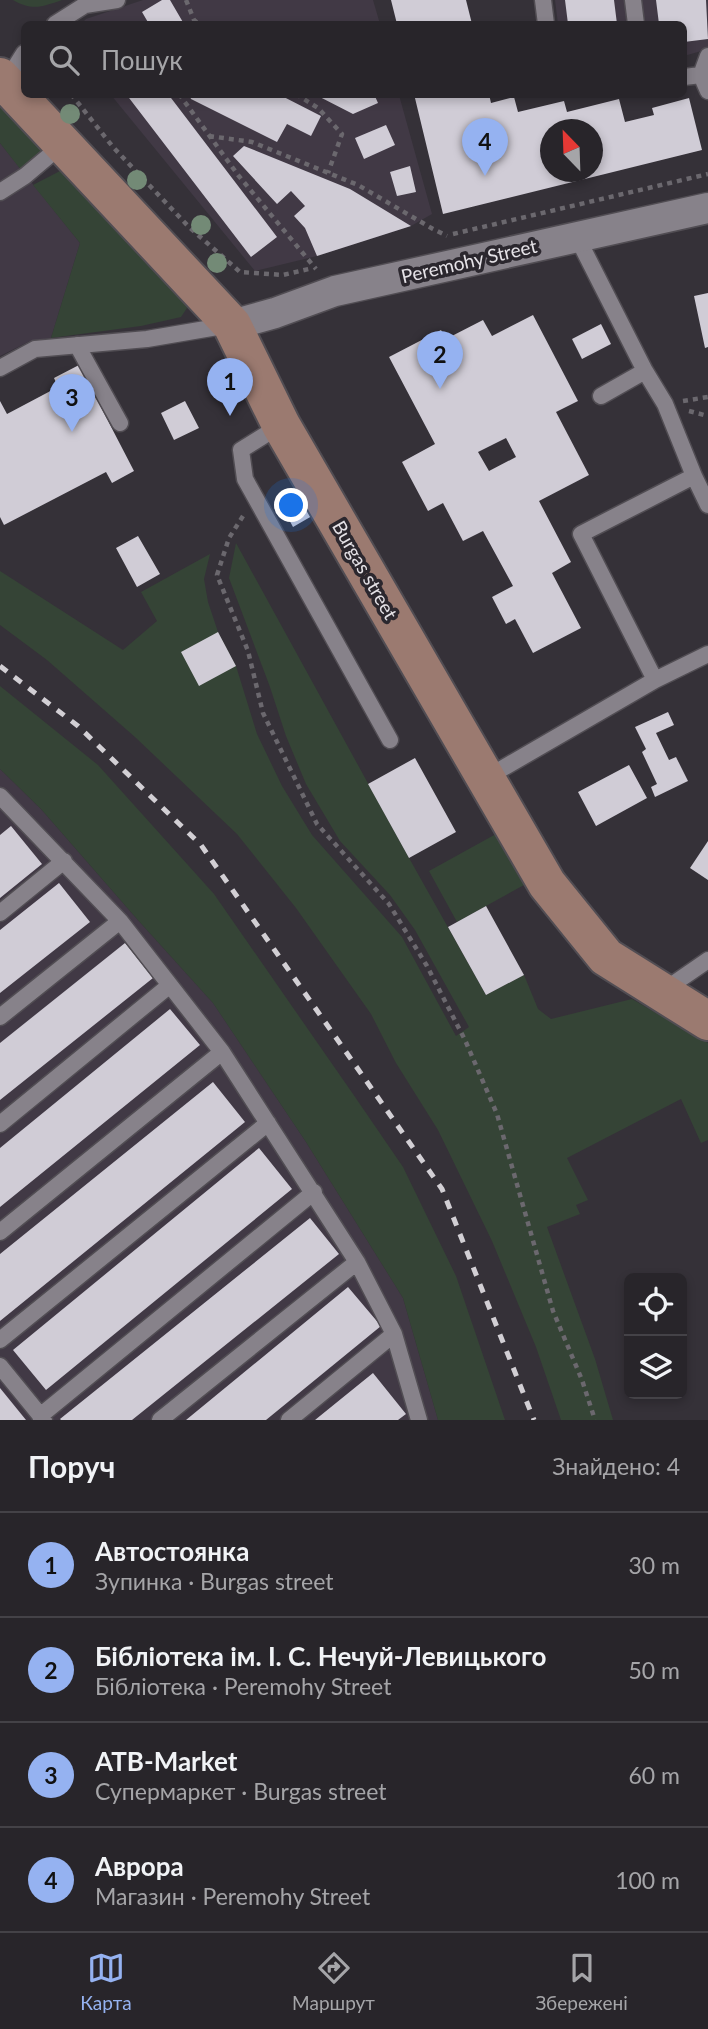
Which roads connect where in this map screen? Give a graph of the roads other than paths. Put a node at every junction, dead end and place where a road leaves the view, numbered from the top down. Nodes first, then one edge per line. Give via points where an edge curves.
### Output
1 (117, 0) edge
2 (543, 0) edge
3 (633, 0) edge
4 (60, 21) edge
5 (546, 21) edge
6 (636, 21) edge
7 (708, 56) edge
8 (10, 71) edge
9 (701, 75) junction
10 (687, 77) edge
11 (21, 86) edge
12 (708, 91) edge
13 (30, 98) edge
14 (63, 144) junction
15 (0, 192) edge
16 (708, 208) edge
17 (577, 237) junction
18 (232, 325) junction
19 (77, 345) junction
20 (0, 368) edge
21 (645, 371) junction
22 (601, 396) dead end
23 (120, 422) dead end
24 (281, 425) junction
25 (694, 476) junction
26 (708, 505) edge
27 (708, 654) edge
28 (655, 680) junction
29 (390, 740) dead end
30 (486, 778) junction
31 (3, 803) edge
32 (64, 861) junction
33 (0, 913) edge
34 (120, 921) junction
35 (708, 960) edge
36 (170, 985) junction
37 (661, 993) junction
38 (0, 1017) edge
39 (708, 1021) edge
40 (222, 1052) junction
41 (268, 1123) junction
42 (0, 1124) edge
43 (314, 1192) junction
44 (0, 1232) edge
45 (357, 1262) junction
46 (394, 1334) junction
47 (0, 1340) edge
48 (0, 1366) edge
49 (42, 1418) edge
50 (160, 1420) edge
51 (289, 1420) edge
52 (419, 1420) edge

1 - 4 lane via 85,5
2 - 5 lane
3 - 6 lane
7 - 9 lane
8 - 11 street, Burgas street
9 - 10 lane
9 - 12 lane
13 - 14 street, Burgas street
14 - 15 lane
14 - 18 street, Burgas street
16 - 17 street, Peremohy Street
17 - 18 street, Peremohy Street via 335,291
17 - 21 lane
18 - 19 lane
18 - 24 street, Burgas street
19 - 20 lane via 35,349
19 - 23 lane
21 - 22 lane
21 - 25 lane via 665,404
24 - 29 lane via 241,450 245,479
24 - 30 street, Burgas street
25 - 26 lane
25 - 28 lane via 582,534
27 - 28 lane
28 - 30 lane
30 - 37 street, Burgas street via 547,884 606,957
31 - 32 lane
32 - 33 lane
32 - 34 lane
34 - 36 lane
34 - 38 lane
35 - 37 lane
36 - 40 lane
36 - 42 lane
37 - 39 street, Burgas street
40 - 41 lane
40 - 44 lane
41 - 43 lane
41 - 47 lane
43 - 45 lane
43 - 49 lane
45 - 46 lane
45 - 50 lane
46 - 51 lane
46 - 52 lane
48 - 49 lane

